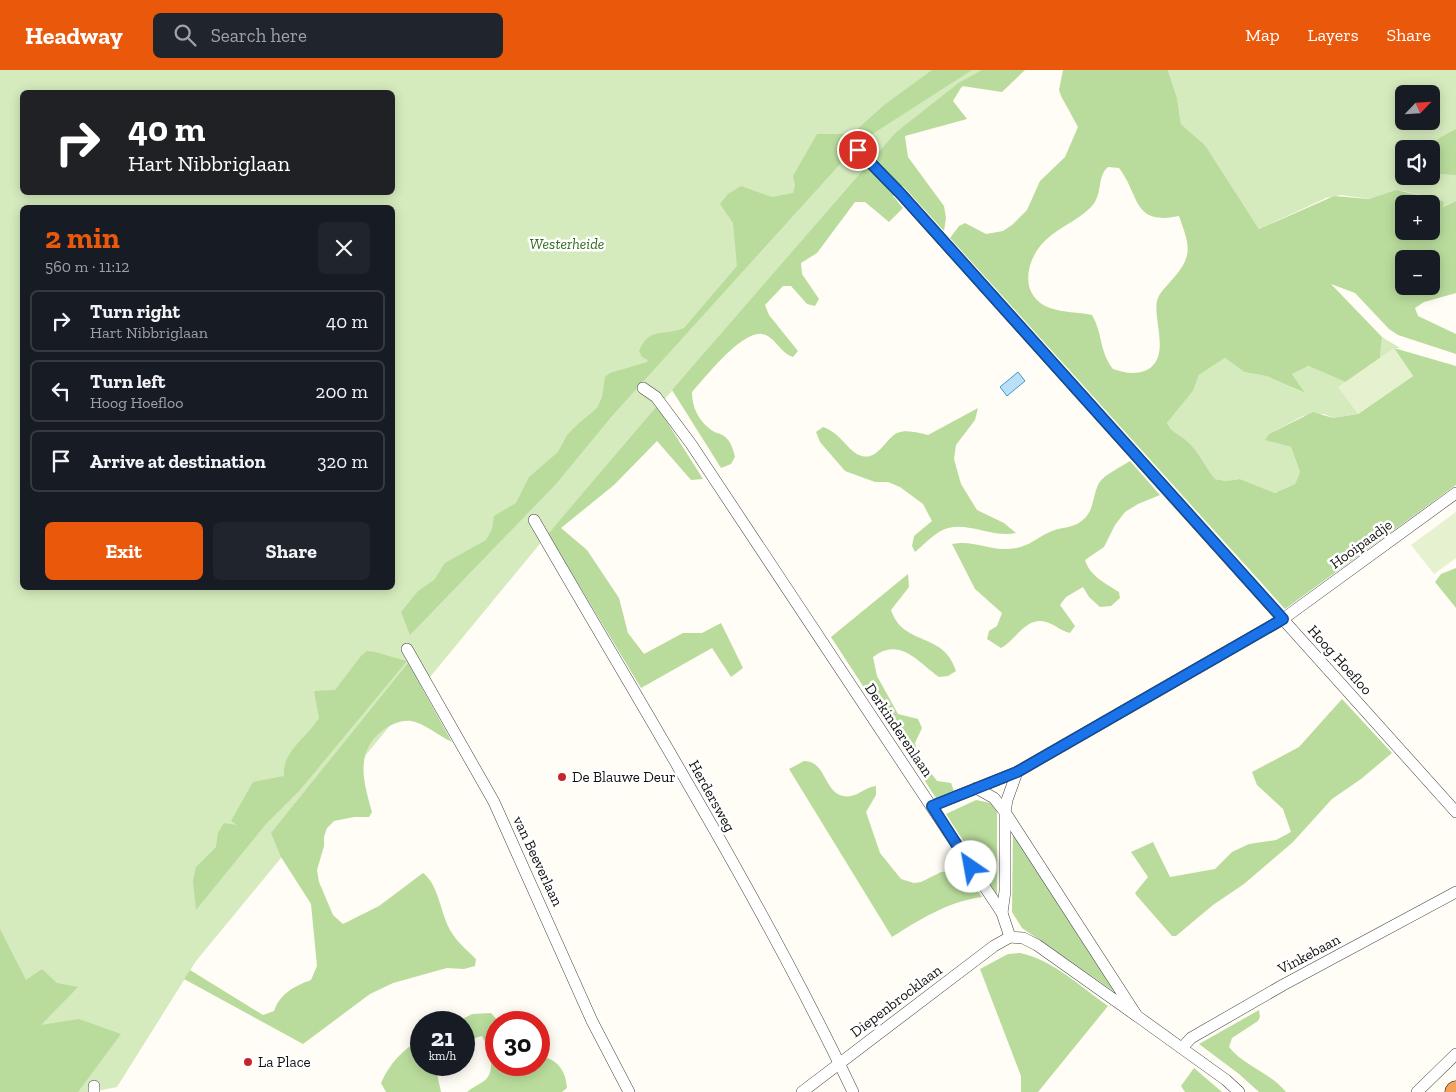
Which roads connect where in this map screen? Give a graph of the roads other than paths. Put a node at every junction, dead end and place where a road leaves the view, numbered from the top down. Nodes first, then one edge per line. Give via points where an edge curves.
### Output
1 (858, 150) dead end
2 (643, 388) dead end
3 (1456, 494) edge
4 (534, 520) dead end
5 (1283, 619) junction
6 (407, 649) dead end
7 (1017, 772) junction
8 (976, 788) junction
9 (932, 806) junction
10 (1005, 812) junction
11 (1456, 812) edge
12 (1456, 892) edge
13 (1002, 913) junction
14 (1010, 937) junction
15 (1137, 1016) junction
16 (1182, 1048) junction
17 (1456, 1054) edge
18 (839, 1063) junction
19 (630, 1092) edge
20 (802, 1092) edge
21 (853, 1092) edge
22 (1239, 1092) edge
23 (1417, 1092) edge

1 - 5 street, Hoog Hoefloo
2 - 9 street, Derkinderenlaan via 656,397 691,444
3 - 5 street, Hooipaadje
4 - 18 street, Herdersweg via 780,947
5 - 7 street, Hooipaadje
5 - 11 street, Hoog Hoefloo
6 - 19 street, van Beeverlaan via 494,802 592,1021
7 - 8 street, Hooipaadje
7 - 10 street
8 - 9 street, Hooipaadje
8 - 10 street via 994,798
9 - 13 street, Derkinderenlaan
10 - 13 street
10 - 15 street
12 - 16 street, Vinkebaan via 1284,984 1191,1038
13 - 14 street, Derkinderenlaan
14 - 15 street via 1023,938 1037,945
14 - 18 street, Diepenbrocklaan
15 - 16 street
16 - 22 street
17 - 23 street
18 - 20 street, Diepenbrocklaan
18 - 21 street, Herdersweg

